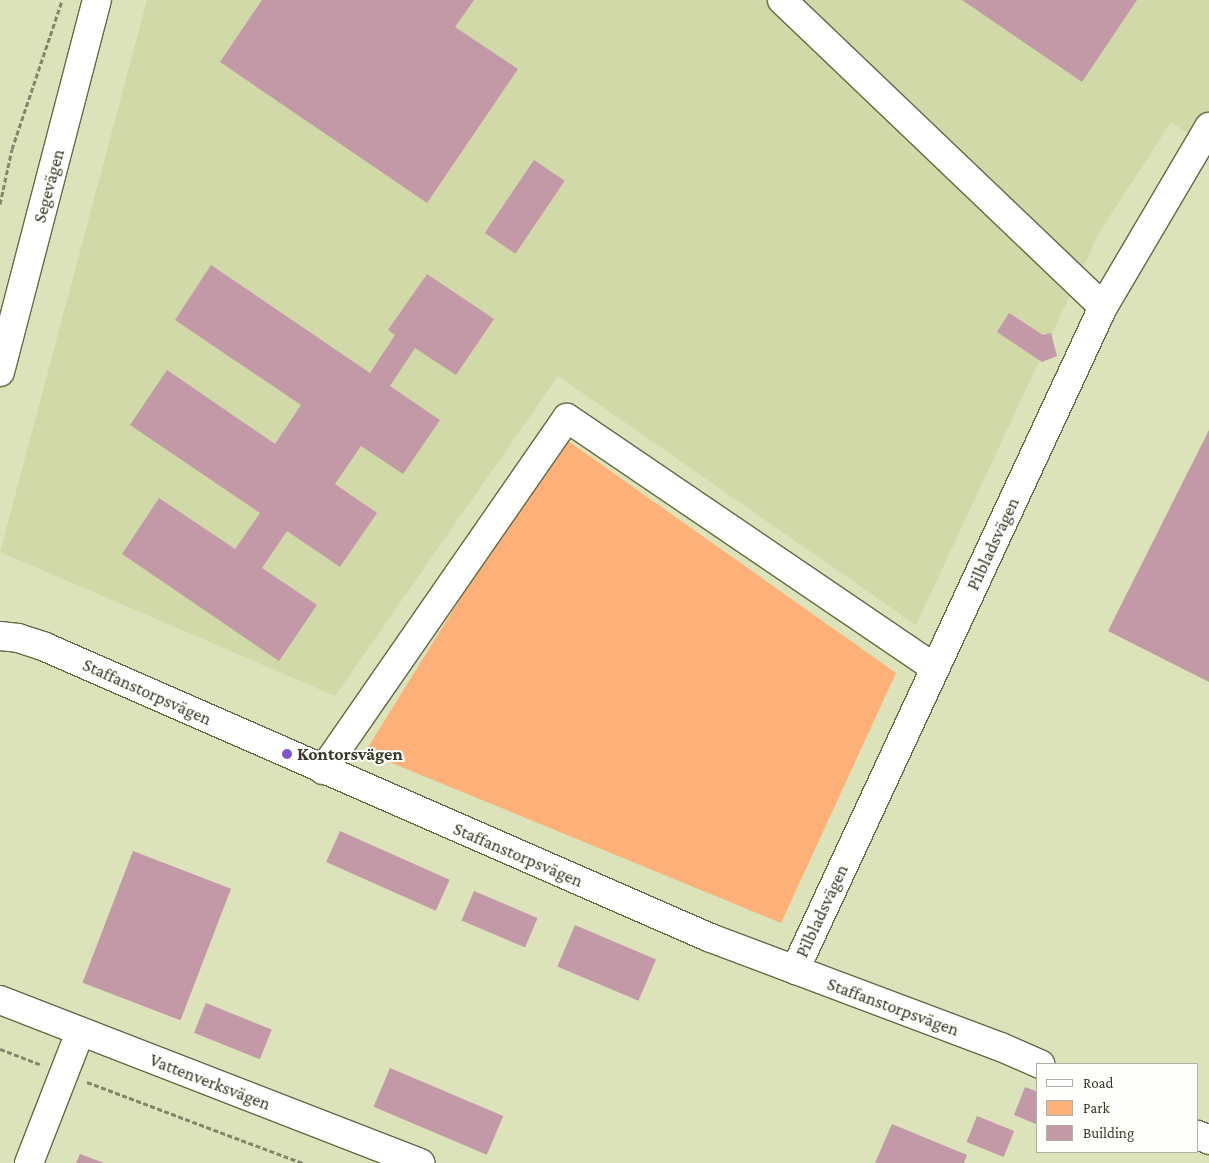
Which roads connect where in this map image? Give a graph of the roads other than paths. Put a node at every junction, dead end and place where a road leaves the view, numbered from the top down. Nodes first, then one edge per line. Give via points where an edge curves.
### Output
1 (97, 0) edge
2 (782, 0) edge
3 (1209, 127) edge
4 (1103, 307) junction
5 (0, 372) edge
6 (0, 636) edge
7 (935, 668) junction
8 (323, 770) junction
9 (795, 970) junction
10 (0, 1000) edge
11 (80, 1032) junction
12 (1038, 1063) edge
13 (29, 1163) edge
14 (421, 1163) edge

1 - 5 street, Segevägen
2 - 4 street
3 - 4 street, Pilbladsvägen
4 - 7 street, Pilbladsvägen
6 - 8 street, Staffanstorpsvägen via 45,647
7 - 8 street via 566,418
7 - 9 street, Pilbladsvägen
8 - 9 street, Staffanstorpsvägen via 708,937
9 - 12 street, Staffanstorpsvägen
10 - 11 street, Vattenverksvägen
11 - 13 street
11 - 14 street, Vattenverksvägen

